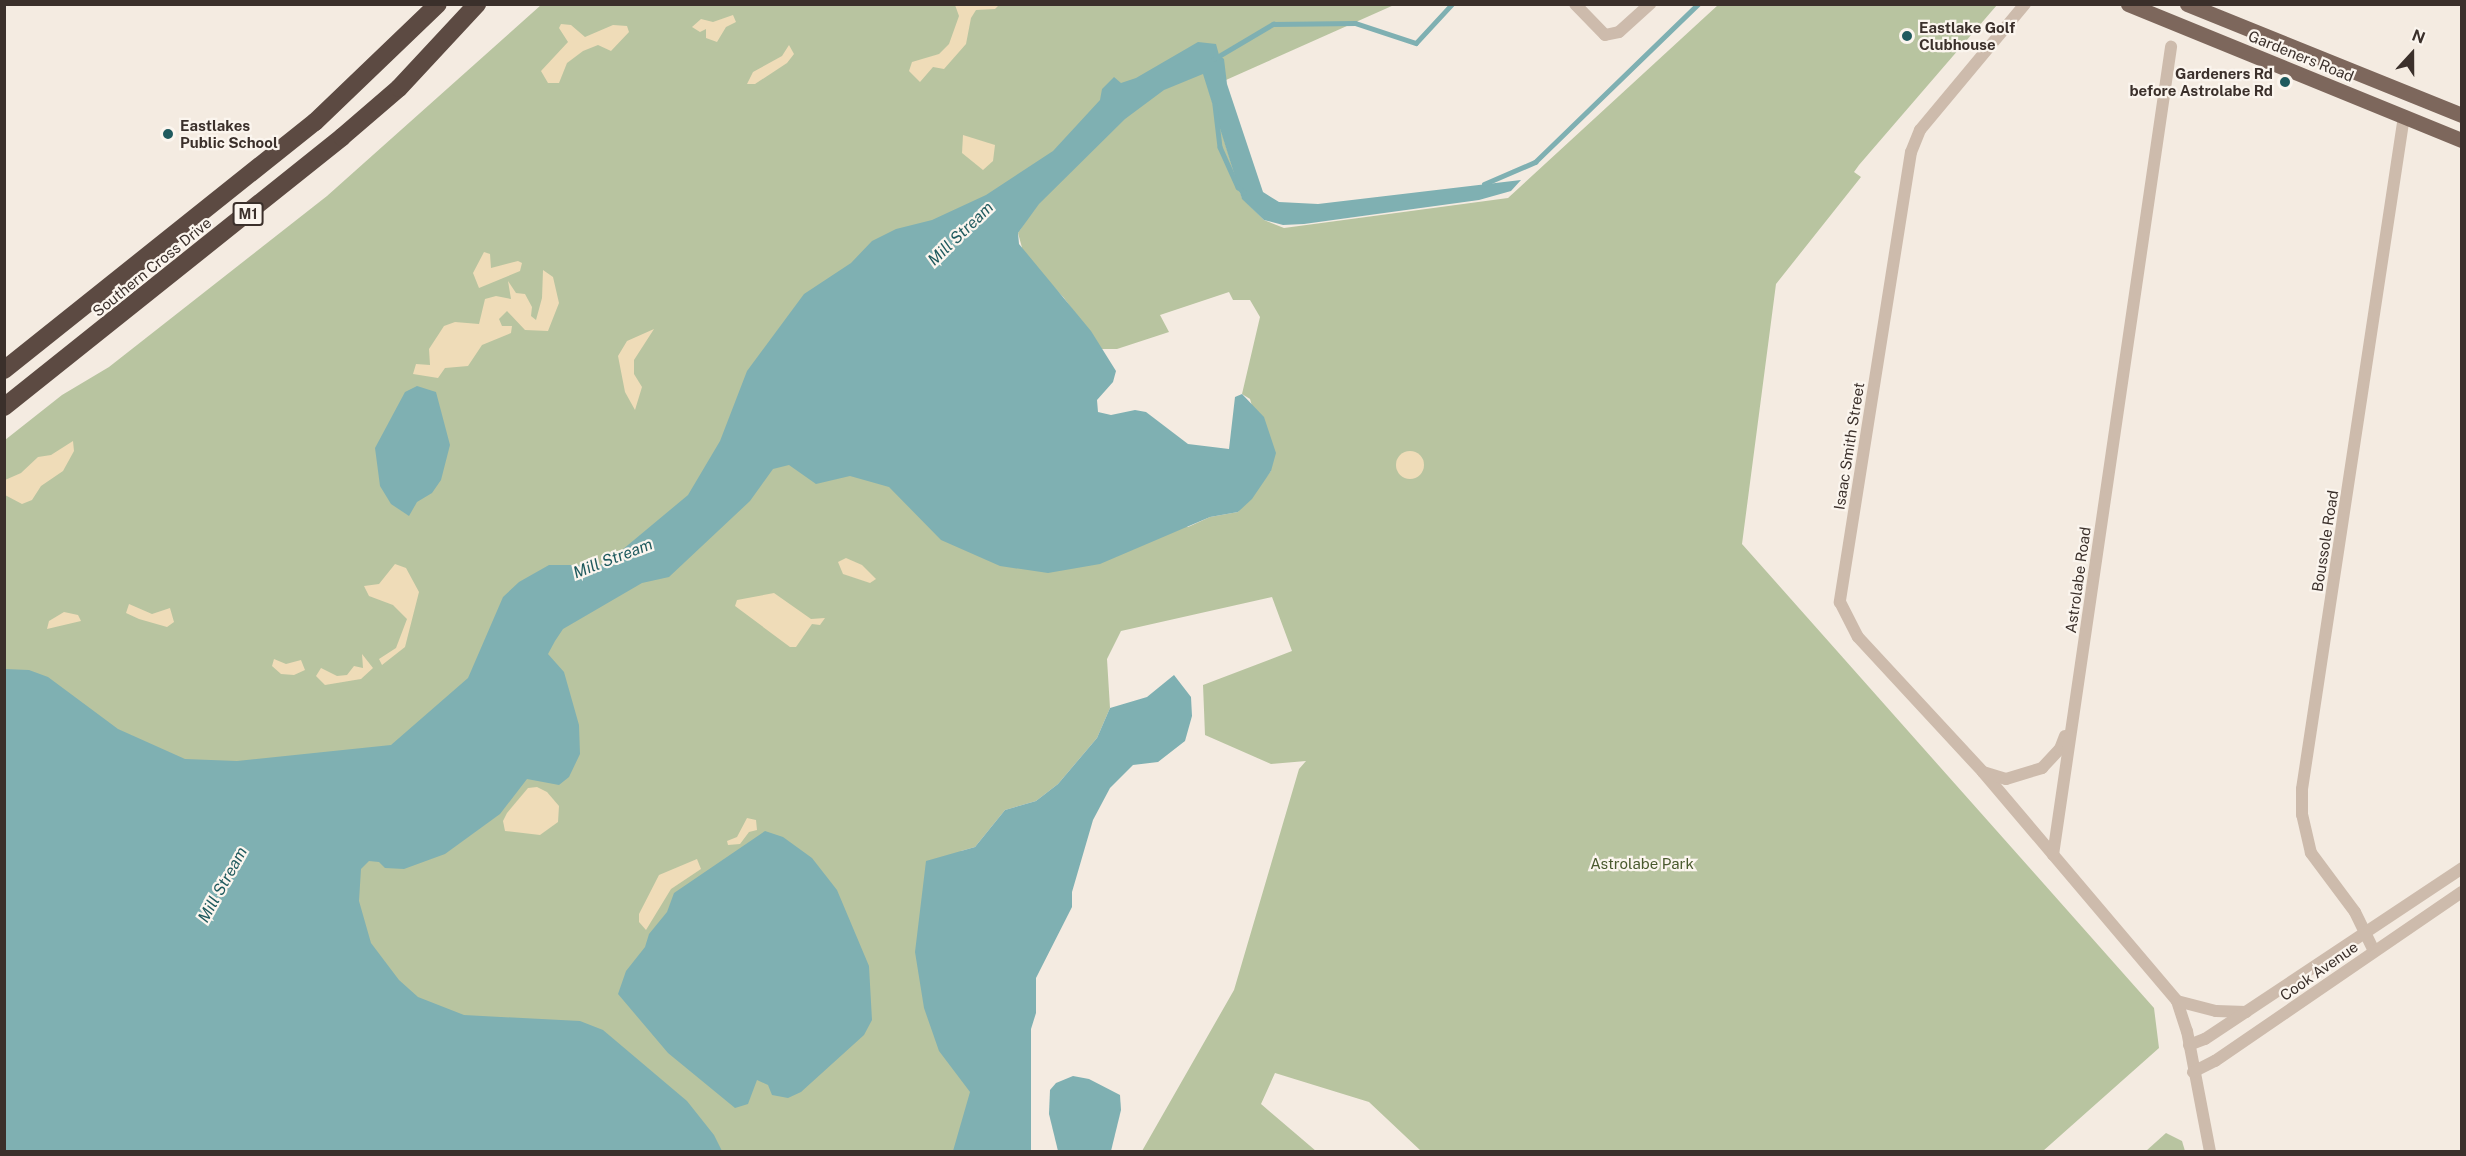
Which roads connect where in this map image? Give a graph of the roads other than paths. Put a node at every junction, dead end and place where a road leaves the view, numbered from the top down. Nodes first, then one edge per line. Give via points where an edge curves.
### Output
1 (438, 4) edge
2 (477, 4) edge
3 (1575, 4) edge
4 (1650, 4) edge
5 (2025, 4) edge
6 (2128, 4) edge
7 (2187, 4) edge
8 (2171, 47) dead end
9 (2462, 116) edge
10 (2404, 117) junction
11 (2462, 140) edge
12 (4, 370) edge
13 (4, 407) edge
14 (2074, 712) junction
15 (1983, 772) junction
16 (2053, 855) junction
17 (2462, 868) edge
18 (2462, 892) edge
19 (2363, 933) junction
20 (2374, 951) junction
21 (2177, 1001) junction
22 (2246, 1012) junction
23 (2189, 1045) junction
24 (2193, 1072) junction
25 (2210, 1152) edge

1 - 12 highway, Southern Cross Drive / M1 via 315,122
2 - 13 highway, Southern Cross Drive / M1 via 399,88 342,137
3 - 4 street via 1605,35 1618,32
5 - 15 street, Isaac Smith Street via 1920,130 1911,152 1840,602 1858,637
6 - 10 main road, Gardeners Road
7 - 9 main road, Gardeners Road
8 - 14 street, Astrolabe Road
10 - 11 main road, Gardeners Road
10 - 19 street, Boussole Road via 2302,789 2302,815 2311,853 2355,912
14 - 15 street via 2060,749 2042,768 2006,779
14 - 16 street, Astrolabe Road
15 - 16 street, Isaac Smith Street
16 - 21 street
17 - 19 street, Cook Avenue
18 - 20 street, Cook Avenue
19 - 20 street, Boussole Road
19 - 22 street, Cook Avenue
20 - 24 street, Cook Avenue via 2215,1061
21 - 22 street via 2216,1011
21 - 23 street
22 - 23 street, Cook Avenue
23 - 24 street
24 - 25 street

